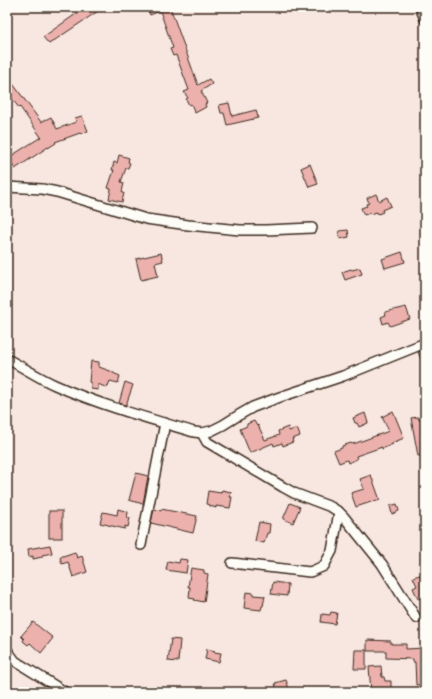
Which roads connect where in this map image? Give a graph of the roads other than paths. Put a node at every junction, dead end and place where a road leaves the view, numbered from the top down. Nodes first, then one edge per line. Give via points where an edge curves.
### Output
1 (420, 7) edge
2 (425, 19) edge
3 (7, 187) edge
4 (312, 228) dead end
5 (425, 343) edge
6 (7, 359) edge
7 (165, 424) junction
8 (202, 433) junction
9 (339, 512) junction
10 (141, 546) dead end
11 (232, 562) dead end
12 (416, 618) dead end
13 (7, 650) edge
14 (11, 661) edge
15 (64, 692) edge

1 - 2 street
3 - 4 street via 57,192 146,219 188,225 240,230
5 - 8 street via 344,376 253,407 223,425
6 - 7 street via 54,384 94,401
7 - 8 street
7 - 10 street
8 - 9 street via 207,442 277,484
9 - 11 street via 332,551 324,566 310,572
9 - 12 street via 382,564
13 - 14 street
14 - 15 street

